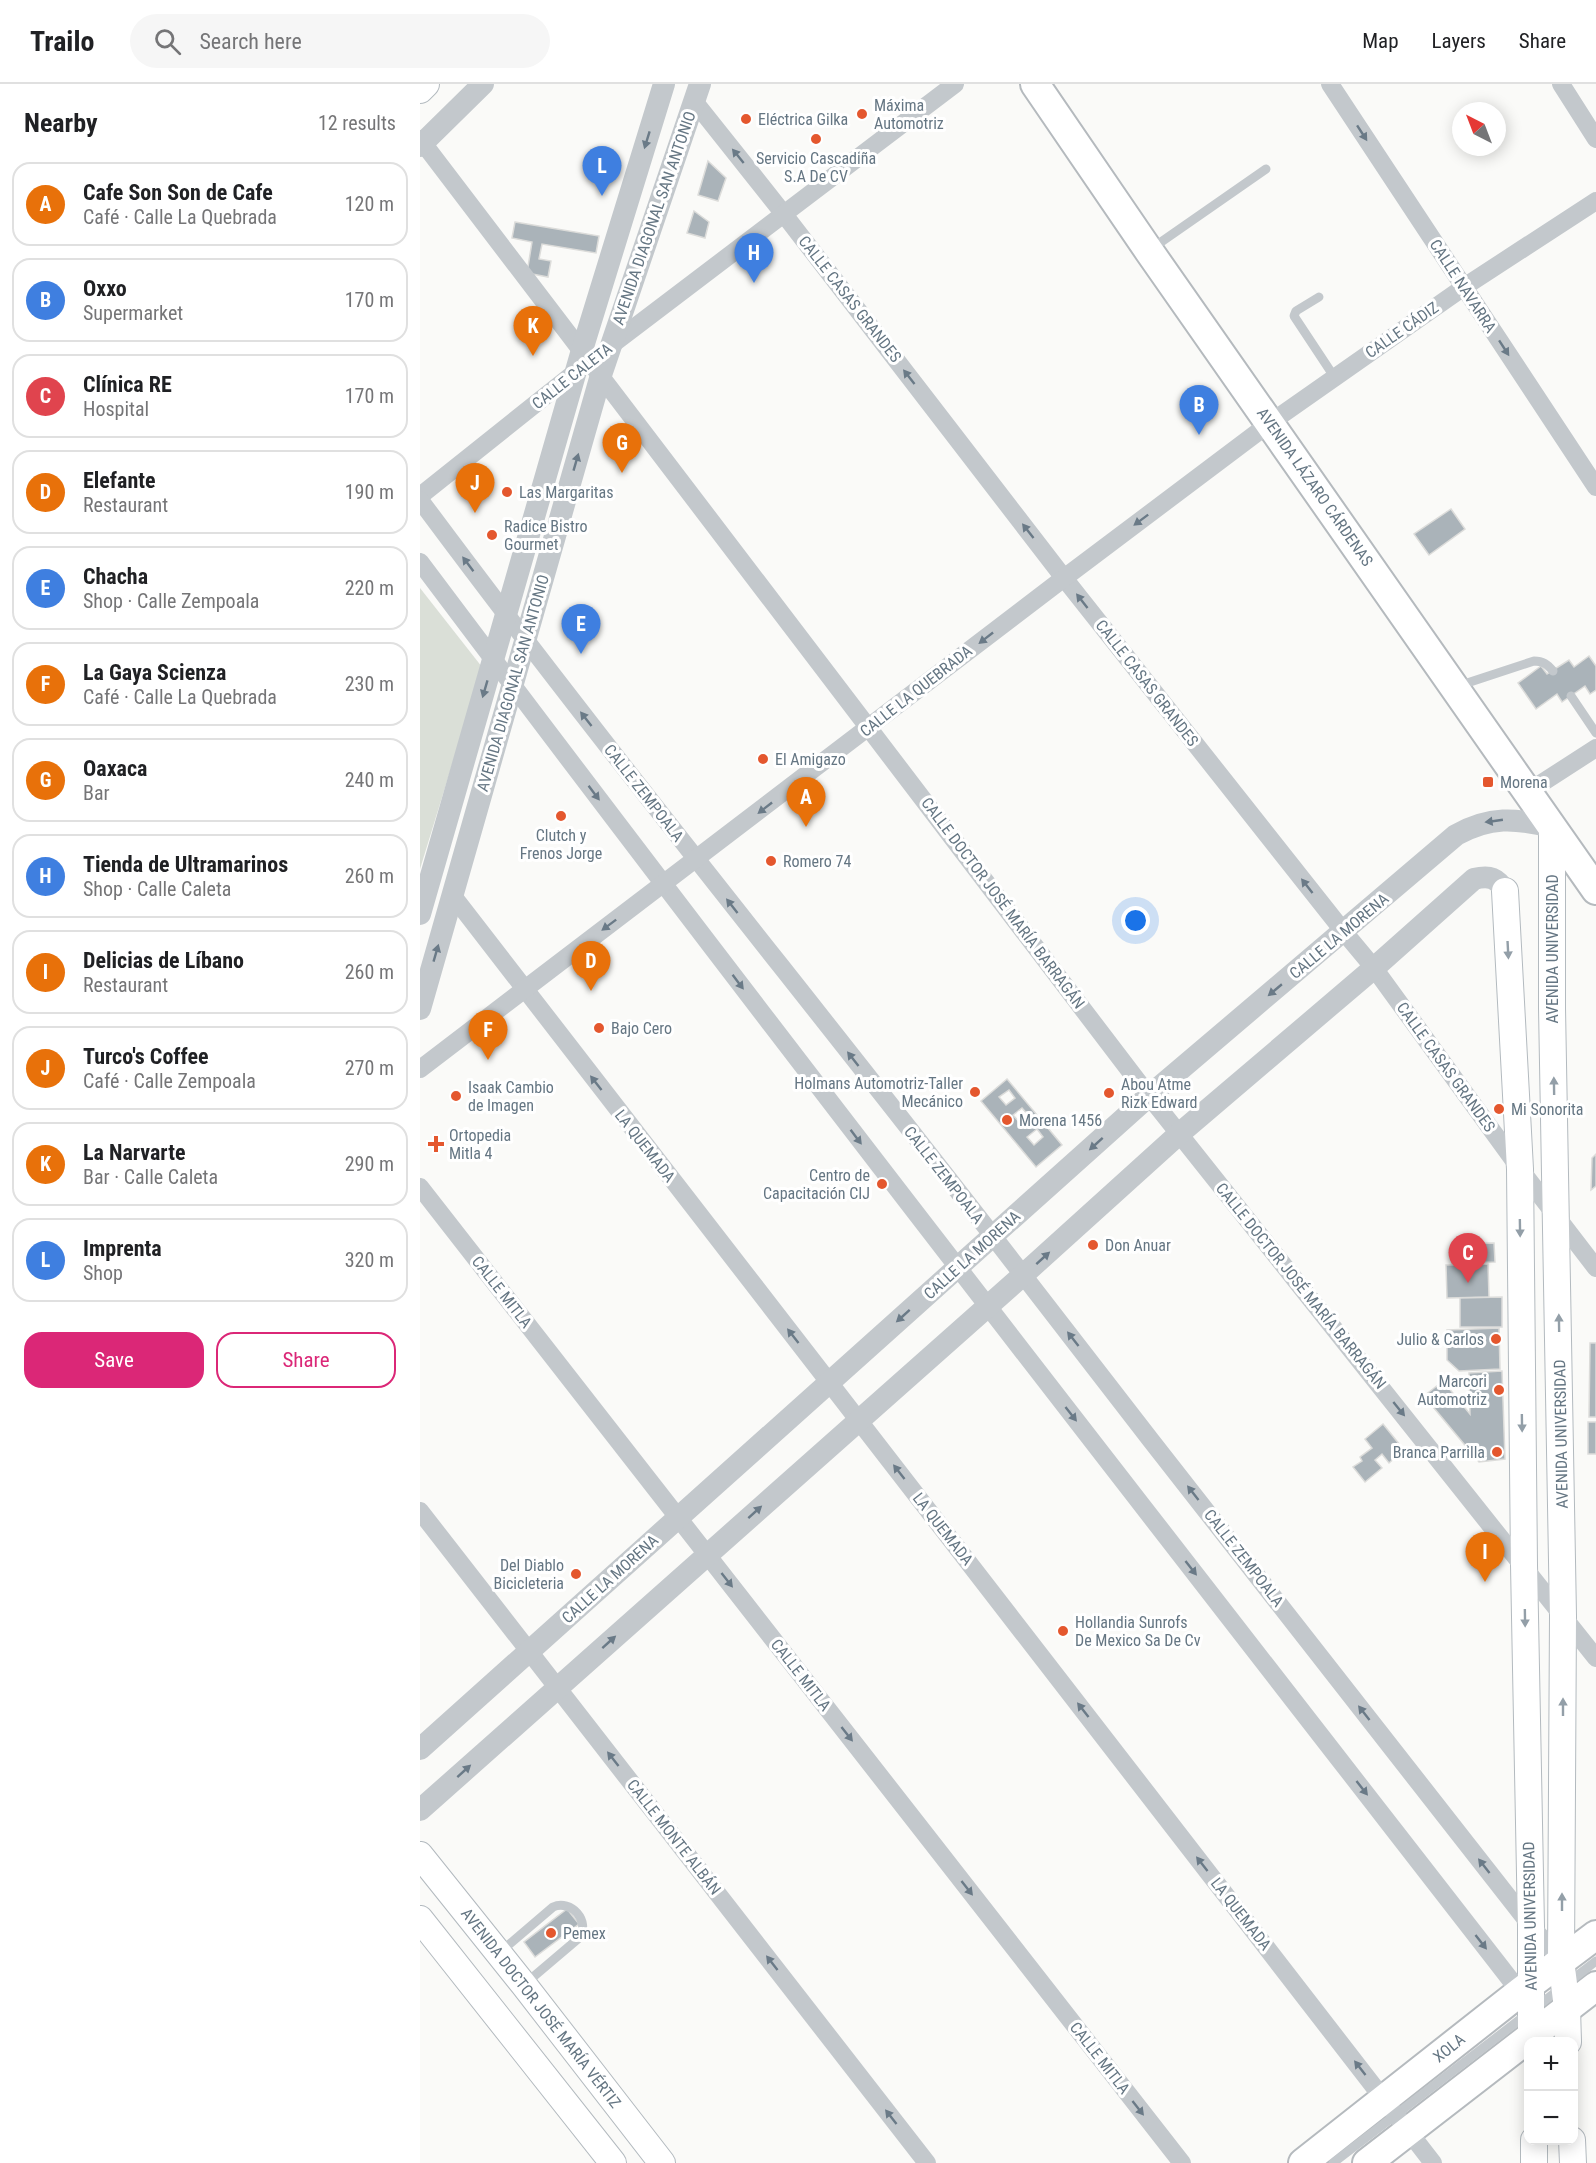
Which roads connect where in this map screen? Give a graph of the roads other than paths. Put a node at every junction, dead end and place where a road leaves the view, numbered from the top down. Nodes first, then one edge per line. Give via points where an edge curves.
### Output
1 (426, 84) edge
2 (483, 84) edge
3 (664, 84) edge
4 (955, 84) edge
5 (1035, 84) edge
6 (1330, 84) edge
7 (1561, 84) edge
8 (420, 90) edge
9 (697, 93) edge
10 (1596, 139) edge
11 (421, 143) edge
12 (1266, 169) dead end
13 (1596, 201) edge
14 (783, 213) junction
15 (1149, 251) junction
16 (1464, 287) junction
17 (1319, 297) dead end
18 (611, 345) junction
19 (587, 364) junction
20 (1335, 378) junction
21 (1270, 423) junction
22 (1596, 487) edge
23 (420, 498) edge
24 (420, 562) edge
25 (1064, 578) junction
26 (506, 616) junction
27 (525, 641) junction
28 (493, 660) junction
29 (1553, 671) dead end
30 (512, 685) junction
31 (1455, 687) junction
32 (1571, 696) dead end
33 (869, 727) junction
34 (1596, 733) edge
35 (1596, 748) edge
36 (1528, 792) junction
37 (1552, 827) junction
38 (696, 860) junction
39 (663, 885) junction
40 (1596, 890) edge
41 (1505, 891) joint
42 (453, 896) junction
43 (420, 914) edge
44 (1344, 932) junction
45 (1374, 968) junction
46 (524, 990) junction
47 (420, 1009) edge
48 (420, 1070) edge
49 (1149, 1096) junction
50 (1179, 1134) junction
51 (1520, 1169) junction
52 (420, 1187) edge
53 (1558, 1218) junction
54 (993, 1237) junction
55 (958, 1268) junction
56 (1596, 1268) edge
57 (1023, 1275) junction
58 (988, 1306) junction
59 (829, 1382) junction
60 (858, 1419) junction
61 (420, 1511) edge
62 (678, 1517) junction
63 (707, 1554) junction
64 (1524, 1565) junction
65 (1563, 1616) junction
66 (530, 1651) junction
67 (1596, 1658) edge
68 (558, 1687) junction
69 (420, 1749) edge
70 (420, 1810) edge
71 (420, 1855) edge
72 (420, 1919) edge
73 (1531, 1926) junction
74 (1596, 1935) edge
75 (499, 1953) junction
76 (1596, 1961) edge
77 (1564, 1984) junction
78 (525, 1985) junction
79 (1596, 1986) edge
80 (1529, 2012) edge
81 (1568, 2037) edge
82 (1396, 2115) junction
83 (1534, 2145) edge
84 (1572, 2145) edge
85 (613, 2163) edge
86 (662, 2163) edge
87 (927, 2163) edge
88 (1182, 2163) edge
89 (1303, 2163) edge
90 (1333, 2163) edge
91 (1367, 2163) edge
92 (1433, 2163) edge
93 (1534, 2163) edge
94 (1573, 2163) edge

1 - 8 main road
2 - 11 street
3 -> 19 street, AVENIDA DIAGONAL SAN ANTONIO
4 - 14 street, CALLE CALETA
5 - 15 main road, AVENIDA LÁZARO CÁRDENAS
6 -> 16 street, CALLE NAVARRA
7 - 10 street
14 -> 9 street, CALLE CASAS GRANDES
9 - 18 street, AVENIDA DIAGONAL SAN ANTONIO
11 - 19 street, CALLE DOCTOR JOSÉ MARÍA BARRAGÁN
12 - 15 lane
13 - 16 street, CALLE CÁDIZ
14 - 18 street, CALLE CALETA
25 -> 14 street, CALLE CASAS GRANDES
15 - 21 main road, AVENIDA LÁZARO CÁRDENAS
16 - 20 street, CALLE CÁDIZ
16 -> 22 street, CALLE NAVARRA
17 - 20 lane via 1294,316
18 - 19 street, AVENIDA DIAGONAL SAN ANTONIO
19 - 23 street, CALLE CALETA
19 - 26 street, AVENIDA DIAGONAL SAN ANTONIO
27 -> 19 street, AVENIDA DIAGONAL SAN ANTONIO
19 - 33 street, CALLE DOCTOR JOSÉ MARÍA BARRAGÁN
20 - 21 street, CALLE CÁDIZ
21 -> 25 street, CALLE LA QUEBRADA
21 - 31 main road, AVENIDA LÁZARO CÁRDENAS
26 -> 23 street, CALLE ZEMPOALA
24 - 28 street
25 -> 33 street, CALLE LA QUEBRADA
44 -> 25 street, CALLE CASAS GRANDES
26 - 27 street, CALLE ZEMPOALA
26 - 28 street, AVENIDA DIAGONAL SAN ANTONIO
27 - 30 street, AVENIDA DIAGONAL SAN ANTONIO
38 -> 27 street, CALLE ZEMPOALA
28 - 30 street
28 -> 43 street, AVENIDA DIAGONAL SAN ANTONIO
29 - 31 lane via 1541,661 1533,662
30 -> 39 street
30 - 42 street, AVENIDA DIAGONAL SAN ANTONIO
31 - 36 main road, AVENIDA LÁZARO CÁRDENAS
32 - 34 lane
33 -> 38 street, CALLE LA QUEBRADA
33 - 49 street, CALLE DOCTOR JOSÉ MARÍA BARRAGÁN
35 - 36 street
36 - 37 main road, AVENIDA LÁZARO CÁRDENAS
37 - 40 main road, AVENIDA LÁZARO CÁRDENAS
37 -> 44 street, CALLE LA MORENA via 1511,819 1473,826 1456,835
53 -> 37 main road, AVENIDA UNIVERSIDAD
38 - 39 street, CALLE LA QUEBRADA
54 -> 38 street, CALLE ZEMPOALA
39 -> 46 street, CALLE LA QUEBRADA
39 -> 55 street
41 - 45 street via 1498,880 1486,876 1474,879
41 -> 51 main road, AVENIDA UNIVERSIDAD
42 - 46 street, LA QUEMADA
47 -> 42 street, AVENIDA DIAGONAL SAN ANTONIO
44 - 45 street, CALLE CASAS GRANDES
44 -> 49 street, CALLE LA MORENA
45 - 50 street
45 - 51 street, CALLE CASAS GRANDES
46 - 48 street, CALLE LA QUEBRADA
59 -> 46 street, LA QUEMADA
49 - 50 street, CALLE DOCTOR JOSÉ MARÍA BARRAGÁN
49 -> 54 street, CALLE LA MORENA
57 -> 50 street
50 -> 64 street, CALLE DOCTOR JOSÉ MARÍA BARRAGÁN
51 - 53 street, CALLE CASAS GRANDES
51 -> 64 main road, AVENIDA UNIVERSIDAD
52 - 62 street, CALLE MITLA
53 - 56 street, CALLE CASAS GRANDES
65 -> 53 main road, AVENIDA UNIVERSIDAD
54 - 55 street, CALLE LA MORENA
54 - 57 street, CALLE ZEMPOALA
55 - 58 street
55 -> 59 street, CALLE LA MORENA
57 - 58 street
73 -> 57 street, CALLE ZEMPOALA
58 - 60 street
58 -> 80 street
59 - 60 street, LA QUEMADA
59 - 62 street, CALLE LA MORENA
63 -> 60 street
82 -> 60 street, LA QUEMADA
61 - 66 street, CALLE MONTE ALBÁN
62 - 63 street, CALLE MITLA
62 - 66 street, CALLE LA MORENA
68 -> 63 street
63 -> 88 street, CALLE MITLA
64 - 65 street, CALLE DOCTOR JOSÉ MARÍA BARRAGÁN
64 -> 73 main road, AVENIDA UNIVERSIDAD
65 - 67 street, CALLE DOCTOR JOSÉ MARÍA BARRAGÁN
77 -> 65 main road, AVENIDA UNIVERSIDAD
66 - 68 street, CALLE MONTE ALBÁN
66 - 69 street, CALLE LA MORENA
70 -> 68 street
87 -> 68 street, CALLE MONTE ALBÁN
71 - 75 main road, AVENIDA DOCTOR JOSÉ MARÍA VÉRTIZ
72 - 85 main road
73 - 77 street, CALLE ZEMPOALA
73 - 80 main road, AVENIDA UNIVERSIDAD
74 - 77 main road, XOLA
75 - 78 main road, AVENIDA DOCTOR JOSÉ MARÍA VÉRTIZ
75 - 78 lane via 553,1907 559,1904 573,1909 584,1925 583,1932
76 - 77 lane
77 - 79 main road, XOLA
77 - 80 main road, XOLA
77 - 80 main road, XOLA
77 - 81 main road, AVENIDA UNIVERSIDAD
78 - 86 main road, AVENIDA DOCTOR JOSÉ MARÍA VÉRTIZ
80 - 82 main road, XOLA
80 - 82 main road, XOLA
82 - 89 main road, XOLA
82 - 90 lane
82 - 91 main road, XOLA
82 - 92 street, LA QUEMADA
83 - 93 main road
84 - 94 main road

